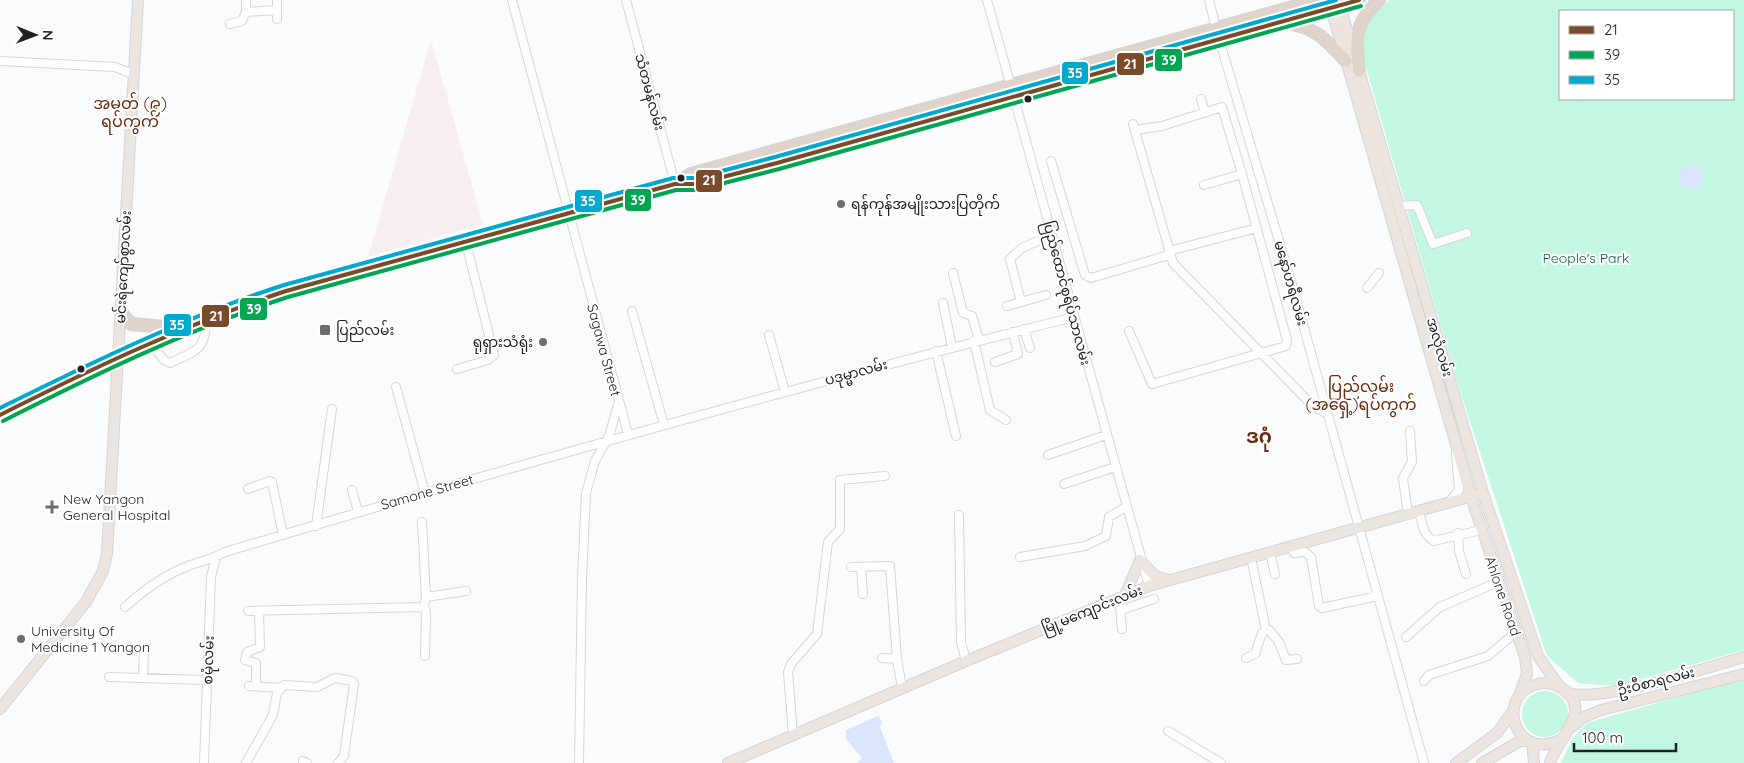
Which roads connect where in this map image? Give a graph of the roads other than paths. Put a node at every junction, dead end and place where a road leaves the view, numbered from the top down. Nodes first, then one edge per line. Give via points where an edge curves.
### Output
1 (138, 0) edge
2 (246, 0) edge
3 (277, 0) edge
4 (512, 0) edge
5 (626, 0) edge
6 (987, 0) edge
7 (1209, 0) edge
8 (1318, 0) edge
9 (1359, 0) edge
10 (1379, 0) edge
11 (1334, 4) edge
12 (277, 10) junction
13 (246, 12) junction
14 (277, 19) dead end
15 (1282, 22) junction
16 (230, 24) dead end
17 (1218, 34) junction
18 (0, 61) edge
19 (1346, 61) junction
20 (1359, 70) junction
21 (135, 75) junction
22 (1012, 91) junction
23 (1360, 92) junction
24 (1200, 99) dead end
25 (1205, 113) junction
26 (1051, 161) dead end
27 (1242, 174) junction
28 (675, 184) junction
29 (1204, 185) dead end
30 (1398, 206) junction
31 (568, 214) junction
32 (1258, 228) junction
33 (1467, 233) dead end
34 (1051, 235) junction
35 (466, 243) junction
36 (1169, 253) junction
37 (953, 273) dead end
38 (1379, 273) dead end
39 (1367, 288) dead end
40 (1046, 295) dead end
41 (1021, 302) junction
42 (943, 303) dead end
43 (1007, 306) dead end
44 (120, 311) junction
45 (632, 311) dead end
46 (1074, 316) junction
47 (206, 318) junction
48 (181, 328) junction
49 (1024, 329) junction
50 (1130, 331) dead end
51 (1013, 332) junction
52 (769, 335) dead end
53 (976, 341) junction
54 (149, 342) junction
55 (952, 347) junction
56 (1030, 348) dead end
57 (936, 351) junction
58 (1262, 353) junction
59 (118, 356) junction
60 (995, 362) dead end
61 (457, 369) dead end
62 (396, 387) dead end
63 (785, 392) junction
64 (618, 405) junction
65 (332, 409) dead end
66 (1326, 413) junction
67 (0, 415) edge
68 (1006, 420) dead end
69 (664, 424) junction
70 (639, 431) joint
71 (1410, 431) dead end
72 (628, 434) junction
73 (1106, 435) junction
74 (956, 436) dead end
75 (607, 440) junction
76 (1457, 450) junction
77 (1048, 455) dead end
78 (1115, 468) junction
79 (885, 476) dead end
80 (1064, 484) dead end
81 (248, 489) dead end
82 (352, 490) dead end
83 (425, 493) junction
84 (1483, 493) junction
85 (1470, 496) junction
86 (1447, 503) junction
87 (1126, 507) junction
88 (1419, 511) junction
89 (358, 512) junction
90 (1408, 514) junction
91 (958, 515) dead end
92 (422, 522) dead end
93 (316, 526) junction
94 (1359, 528) junction
95 (1481, 530) junction
96 (1458, 533) junction
97 (283, 535) junction
98 (1291, 546) junction
99 (1270, 552) junction
100 (216, 557) junction
101 (1020, 557) dead end
102 (1251, 558) junction
103 (1140, 560) junction
104 (851, 567) dead end
105 (861, 567) junction
106 (1275, 574) dead end
107 (1466, 574) dead end
108 (1169, 580) junction
109 (1498, 582) junction
110 (1149, 586) junction
111 (466, 591) dead end
112 (863, 594) dead end
113 (426, 596) junction
114 (1122, 596) junction
115 (1378, 596) junction
116 (1154, 598) dead end
117 (125, 607) dead end
118 (424, 607) junction
119 (1121, 610) junction
120 (248, 611) dead end
121 (260, 611) junction
122 (1122, 629) dead end
123 (1266, 630) junction
124 (1516, 632) junction
125 (1406, 636) dead end
126 (144, 650) dead end
127 (425, 656) dead end
128 (1744, 657) edge
129 (882, 658) dead end
130 (1246, 658) dead end
131 (897, 659) junction
132 (1297, 660) dead end
133 (966, 661) junction
134 (1726, 663) junction
135 (1744, 674) edge
136 (108, 677) dead end
137 (143, 678) junction
138 (1730, 678) junction
139 (207, 680) junction
140 (1424, 680) dead end
141 (1651, 684) junction
142 (281, 688) junction
143 (902, 688) junction
144 (1563, 689) junction
145 (1518, 696) junction
146 (1654, 697) junction
147 (0, 709) edge
148 (1513, 711) junction
149 (1572, 726) junction
150 (1168, 731) dead end
151 (793, 735) junction
152 (1560, 740) junction
153 (1529, 742) junction
154 (204, 763) edge
155 (246, 763) edge
156 (338, 763) edge
157 (579, 763) edge
158 (728, 763) edge
159 (1221, 763) edge
160 (1424, 763) edge
161 (1456, 763) edge
162 (1482, 763) edge
163 (1534, 763) edge
164 (1550, 763) edge

1 - 21 main road, မင်းရဲကျော်စွာလမ်း
2 - 13 street
3 - 12 street
4 - 31 street, Sagawa Street
5 - 28 street, သံတမန်လမ်း
6 - 22 street, ပြည်ထောင်စုရိပ်သာလမ်း
7 - 17 street, မနော်ဟရီလမ်း
8 - 17 highway
9 - 11 highway
10 - 20 highway via 1358,31
11 - 15 highway
11 - 19 main road, အလုံလမ်း
11 - 20 main road, အလုံလမ်း
12 - 13 street
12 - 14 street
13 - 16 street via 242,20
15 - 17 highway
15 - 19 highway via 1308,27 1322,36
17 - 22 highway
17 - 66 street, မနော်ဟရီလမ်း via 1293,288
18 - 21 street via 116,67
19 - 23 main road, အလုံလမ်း
20 - 23 main road, အလုံလမ်း
21 - 44 main road, မင်းရဲကျော်စွာလမ်း
22 - 28 highway via 691,174
22 - 34 street, ပြည်ထောင်စုရိပ်သာလမ်း
23 - 30 main road, အလုံလမ်း
23 - 76 main road, အလုံလမ်း
24 - 25 street
25 - 27 street via 1222,107
25 - 36 street via 1162,126 1134,127
26 - 36 street via 1085,275 1091,278
27 - 29 street
27 - 32 street
28 - 31 highway
30 - 33 street via 1417,205 1433,244
30 - 84 main road, အလုံလမ်း
31 - 35 highway
31 - 64 street, Sagawa Street
32 - 36 street
32 - 58 street via 1287,343
34 - 41 street via 1022,248 1010,259
34 - 46 street, ပြည်ထောင်စုရိပ်သာလမ်း
35 - 47 highway via 336,277
35 - 61 street via 494,355 488,360
36 - 58 street via 1173,263
37 - 53 street via 963,313 972,316
38 - 39 street
40 - 41 street
41 - 43 street
42 - 55 street
44 - 48 highway via 131,324
44 - 59 main road, မင်းရဲကျော်စွာလမ်း
45 - 69 street
46 - 49 street, ပဒုမ္မာလမ်း
46 - 73 street, ပြည်ထောင်စုရိပ်သာလမ်း
47 - 48 highway
47 - 54 street via 205,340 200,349 170,363
48 - 54 highway
49 - 51 street, ပဒုမ္မာလမ်း
49 - 56 street
50 - 58 street via 1152,384
51 - 53 street, ပဒုမ္မာလမ်း
51 - 60 street via 1018,354
52 - 63 street
53 - 55 street, ပဒုမ္မာလမ်း
53 - 68 street via 990,409
54 - 59 highway
55 - 57 street, ပဒုမ္မာလမ်း
57 - 63 street, ပဒုမ္မာလမ်း
57 - 74 street
58 - 66 street via 1313,406
59 - 67 highway
59 - 147 main road, မင်းရဲကျော်စွာလမ်း via 109,536 103,570 86,602
62 - 83 street
63 - 69 street, ပဒုမ္မာလမ်း
64 - 72 street
64 - 75 street, Sagawa Street
65 - 93 street
66 - 94 street, မနော်ဟရီလမ်း
69 - 70 street, ပဒုမ္မာလမ်း
70 - 72 street, Samone Street
71 - 90 street via 1412,462 1404,478
72 - 75 street, Samone Street
73 - 77 street
73 - 78 street, ပြည်ထောင်စုရိပ်သာလမ်း
75 - 83 street, Samone Street
75 - 157 street, Sagawa Street via 595,461 586,494
76 - 85 main road, အလုံလမ်း
76 - 86 street via 1459,490
78 - 80 street
78 - 87 street, ပြည်ထောင်စုရိပ်သာလမ်း
79 - 151 street via 840,480 840,529 828,542 817,634 788,672
81 - 97 street via 272,482
82 - 89 street
83 - 89 street, Samone Street
84 - 85 main road, မြို့မကျောင်းလမ်း
84 - 144 main road, အလုံလမ်း via 1538,656
85 - 86 main road, မြို့မကျောင်းလမ်း
85 - 95 main road, Ahlone Road
86 - 88 main road, မြို့မကျောင်းလမ်း
87 - 101 street via 1109,517 1106,536 1084,546
87 - 103 street, ပြည်ထောင်စုရိပ်သာလမ်း
88 - 90 main road, မြို့မကျောင်းလမ်း
88 - 96 street via 1428,538 1434,540
89 - 93 street, Samone Street
90 - 94 main road, မြို့မကျောင်းလမ်း
91 - 133 street via 961,642
92 - 113 street
93 - 97 street, Samone Street
94 - 98 main road, မြို့မကျောင်းလမ်း
94 - 115 street, မနော်ဟရီလမ်း
95 - 96 street
95 - 109 main road, Ahlone Road
96 - 107 street
97 - 100 street, Samone Street
98 - 99 main road, မြို့မကျောင်းလမ်း
98 - 115 street via 1294,554 1305,552 1311,557 1319,606 1322,608
99 - 102 main road, မြို့မကျောင်းလမ်း
99 - 106 street
100 - 117 street, Samone Street via 170,574
100 - 139 street, စမုံလမ်း via 211,577
102 - 108 main road, မြို့မကျောင်းလမ်း
102 - 123 street
103 - 108 main road via 1155,576
103 - 110 street, ပြည်ထောင်စုရိပ်သာလမ်း
103 - 114 main road
104 - 105 street
105 - 112 street
105 - 131 street via 890,566
108 - 110 main road, မြို့မကျောင်းလမ်း
109 - 124 main road, Ahlone Road
109 - 125 street via 1440,608
110 - 114 main road, မြို့မကျောင်းလမ်း
111 - 113 street
113 - 118 street
114 - 119 street
114 - 133 main road, မြို့မကျောင်းလမ်း
115 - 160 street, မနော်ဟရီလမ်း
116 - 119 street
118 - 121 street
118 - 127 street
119 - 122 street
120 - 121 street
121 - 142 street via 260,647 247,652 245,660 256,663 253,686
123 - 130 street via 1255,654
123 - 132 street via 1270,630 1279,642 1286,660
124 - 140 street via 1488,656 1429,675
124 - 145 main road, Ahlone Road via 1526,674
126 - 137 street
128 - 134 main road, ဦးဝီစာရလမ်း
129 - 131 street
131 - 143 street
133 - 143 main road, မြို့မကျောင်းလမ်း
134 - 138 main road
134 - 141 main road, ဦးဝီစာရလမ်း
135 - 138 main road, ဦးဝီစာရလမ်း
136 - 137 street
137 - 139 street
138 - 146 main road, ဦးဝီစာရလမ်း
139 - 154 street, စမုံလမ်း
141 - 144 main road, ဦးဝီစာရလမ်း via 1580,695
141 - 146 main road
142 - 155 street via 277,693 274,715
142 - 156 street via 284,685 317,687 335,678 354,683 344,756
143 - 151 main road, မြို့မကျောင်းလမ်း
144 - 145 main road via 1544,682 1530,686
144 - 149 main road via 1575,708
145 - 148 main road
146 - 149 main road, ဦးဝီစာရလမ်း via 1601,710
148 - 153 main road via 1515,726
148 - 161 main road via 1497,733
149 - 152 main road
150 - 159 street
151 - 158 main road, မြို့မကျောင်းလမ်း
152 - 153 main road via 1546,745
152 - 164 main road
153 - 162 main road via 1520,741
153 - 163 main road

